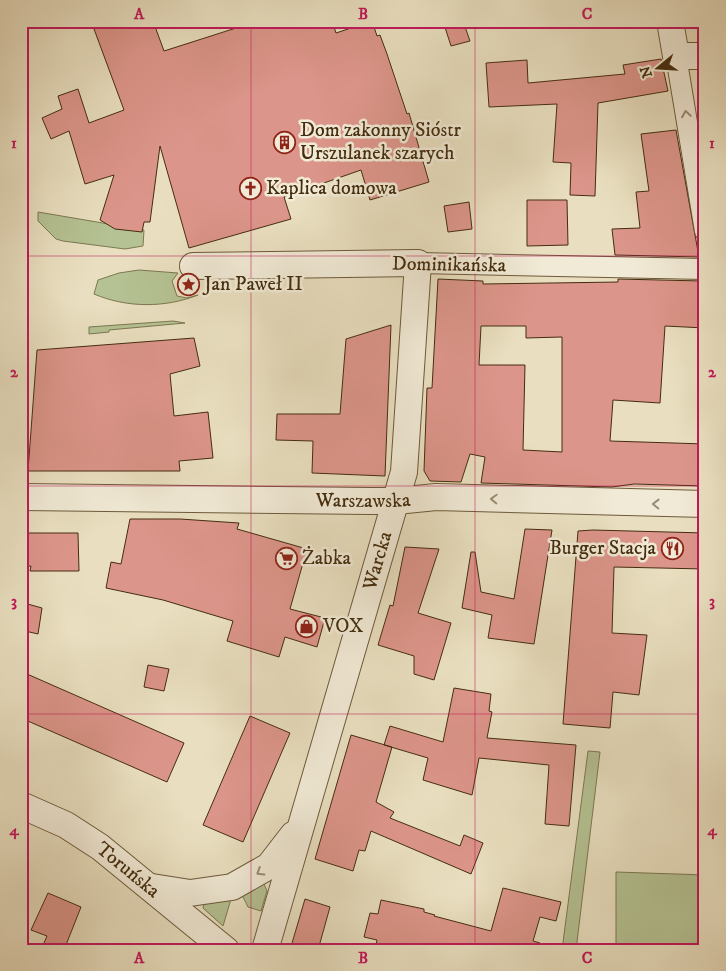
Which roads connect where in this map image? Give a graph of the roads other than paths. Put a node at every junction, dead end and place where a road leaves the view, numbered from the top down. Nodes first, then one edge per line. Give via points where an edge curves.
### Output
1 (670, 21) edge
2 (676, 56) junction
3 (705, 56) edge
4 (705, 231) edge
5 (418, 264) junction
6 (193, 266) dead end
7 (705, 269) edge
8 (21, 498) edge
9 (396, 501) junction
10 (705, 504) edge
11 (21, 805) edge
12 (302, 823) junction
13 (151, 887) junction
14 (226, 950) edge
15 (266, 950) edge

1 - 2 street
2 - 3 street
4 -> 2 street
5 - 6 street, Dominikańska
5 - 7 street, Dominikańska
5 - 9 street, Warcka via 404,472
8 - 9 street, Warszawska
10 -> 9 street, Warszawska via 436,497
9 - 12 street, Warcka
11 - 13 street, Toruńska via 66,825
12 -> 13 street, Warcka via 269,866 232,887 190,893
12 - 15 street, Warcka
13 - 14 street, Toruńska

